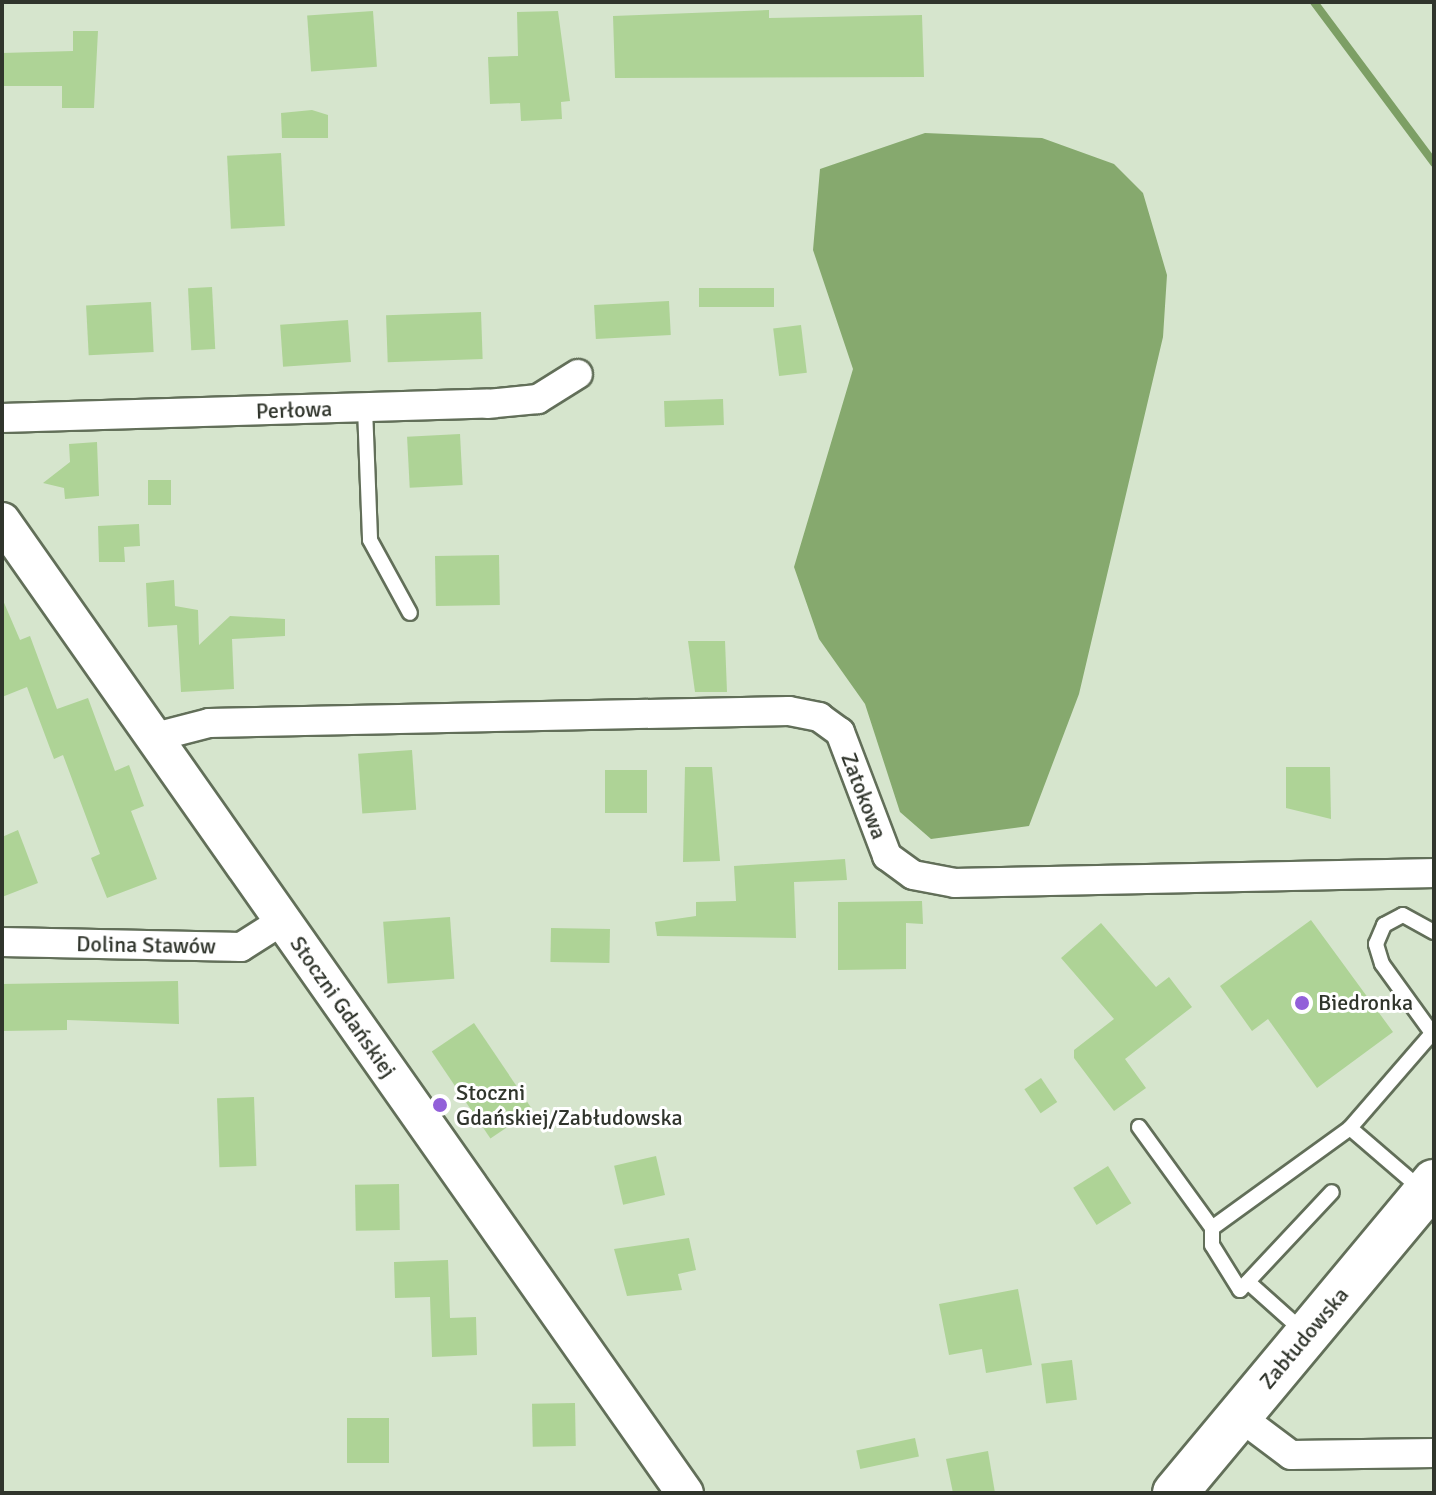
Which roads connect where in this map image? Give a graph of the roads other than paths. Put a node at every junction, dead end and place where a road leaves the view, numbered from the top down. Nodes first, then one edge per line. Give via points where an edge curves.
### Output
1 (578, 374) dead end
2 (365, 408) junction
3 (2, 418) edge
4 (2, 521) edge
5 (410, 613) dead end
6 (155, 737) junction
7 (1434, 873) edge
8 (282, 921) junction
9 (1434, 932) edge
10 (2, 942) edge
11 (1433, 1032) edge
12 (1139, 1127) dead end
13 (1350, 1128) junction
14 (1430, 1188) edge
15 (1332, 1192) dead end
16 (1212, 1228) junction
17 (1248, 1282) junction
18 (1307, 1335) junction
19 (1239, 1416) junction
20 (1434, 1453) edge
21 (685, 1493) edge
22 (1175, 1493) edge

1 - 2 street, Perłowa via 538,399
2 - 3 street, Perłowa
2 - 5 lane via 370,540
4 - 6 street, Stoczni Gdańskiej
6 - 7 street, Zatokowa via 209,723 789,711 819,717 840,732 887,856 913,875 955,883
6 - 8 street, Stoczni Gdańskiej
8 - 10 street, Dolina Stawów via 241,947
8 - 21 street, Stoczni Gdańskiej
9 - 11 lane via 1403,915 1384,925 1376,944 1382,964
11 - 13 lane
12 - 16 lane
13 - 14 lane
13 - 16 lane
14 - 18 highway, Zabłudowska
15 - 17 lane
16 - 17 lane via 1212,1245 1240,1290
17 - 18 lane
18 - 19 highway, Zabłudowska
19 - 20 street via 1291,1455 1315,1459
19 - 22 highway, Zabłudowska

